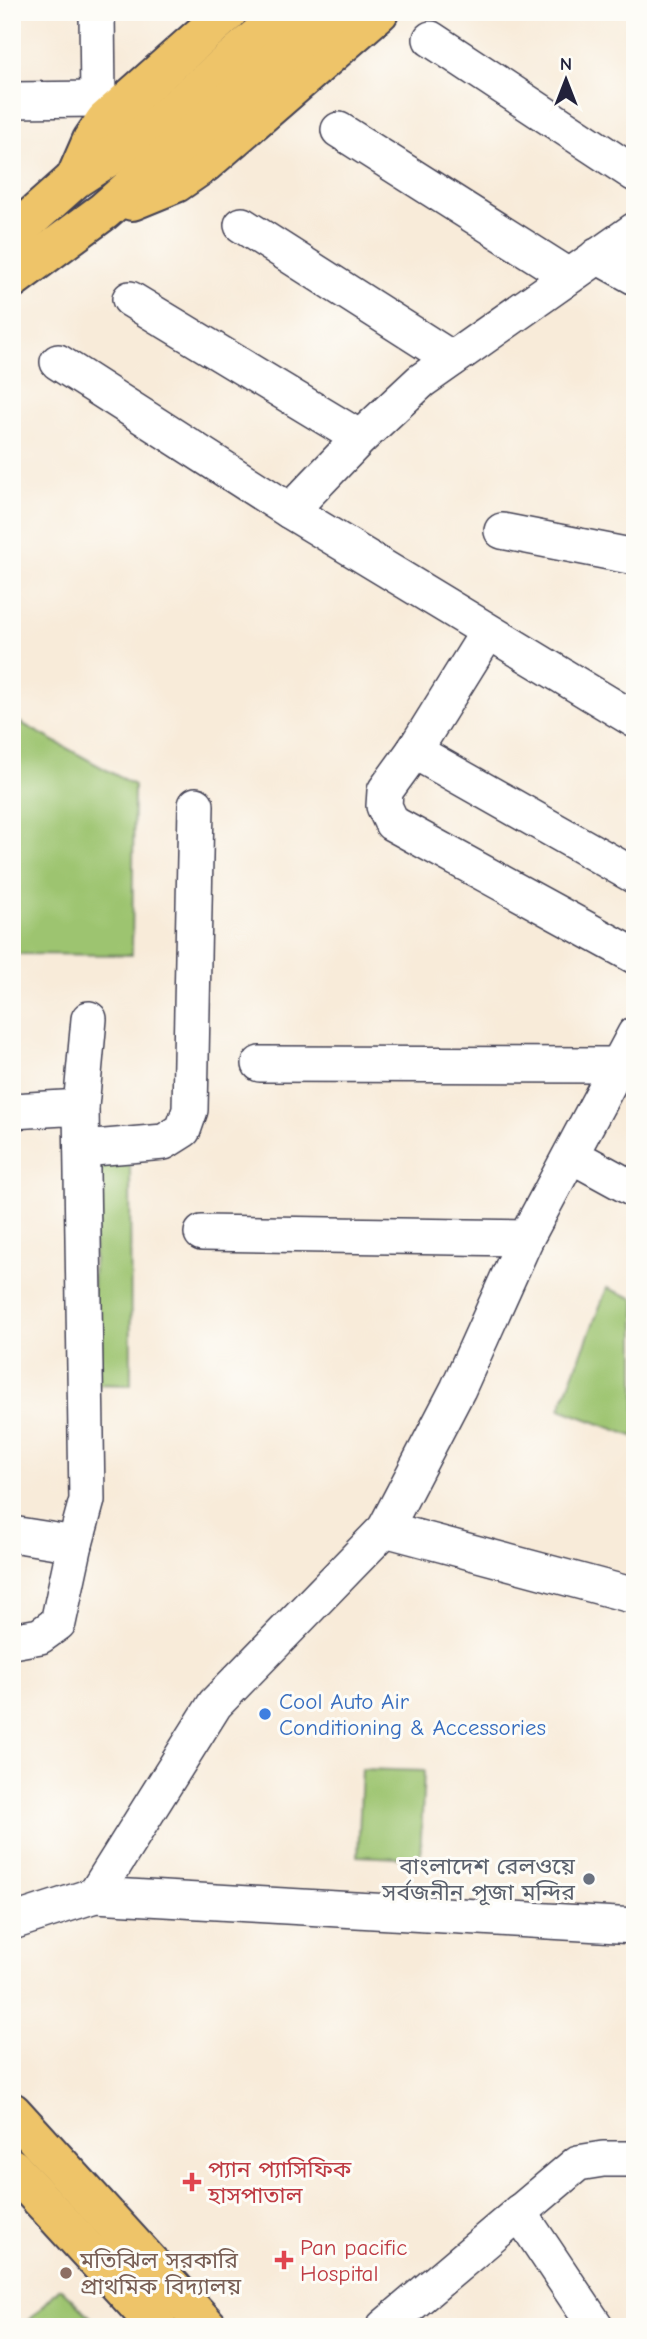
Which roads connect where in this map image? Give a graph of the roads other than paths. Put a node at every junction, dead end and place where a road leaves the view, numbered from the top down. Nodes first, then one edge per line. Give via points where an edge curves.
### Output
1 (97, 12) edge
2 (286, 12) edge
3 (330, 12) edge
4 (379, 12) edge
5 (221, 15) edge
6 (430, 39) dead end
7 (12, 100) edge
8 (101, 110) junction
9 (339, 130) dead end
10 (163, 140) junction
11 (635, 174) edge
12 (75, 179) junction
13 (104, 211) junction
14 (242, 226) dead end
15 (635, 230) edge
16 (12, 235) edge
17 (597, 257) junction
18 (569, 276) junction
19 (635, 277) edge
20 (12, 279) edge
21 (130, 299) dead end
22 (452, 359) junction
23 (58, 362) dead end
24 (360, 438) junction
25 (290, 510) junction
26 (502, 531) dead end
27 (635, 558) edge
28 (488, 632) junction
29 (635, 720) edge
30 (414, 751) junction
31 (196, 805) dead end
32 (635, 876) edge
33 (635, 956) edge
34 (89, 1019) dead end
35 (635, 1034) edge
36 (260, 1064) dead end
37 (619, 1065) junction
38 (81, 1107) junction
39 (12, 1111) edge
40 (82, 1149) junction
41 (571, 1155) junction
42 (635, 1190) edge
43 (202, 1233) dead end
44 (526, 1238) junction
45 (385, 1529) junction
46 (12, 1534) edge
47 (75, 1544) junction
48 (635, 1596) edge
49 (12, 1641) edge
50 (95, 1895) junction
51 (12, 1922) edge
52 (635, 1926) edge
53 (12, 2112) edge
54 (635, 2159) edge
55 (12, 2168) edge
56 (519, 2212) junction
57 (158, 2327) edge
58 (208, 2327) edge
59 (384, 2327) edge
60 (596, 2327) edge

1 - 8 street
2 - 10 main road
3 - 10 main road
4 - 13 main road via 205,163 176,183
5 - 8 main road
6 - 11 street
7 - 8 street
8 - 12 main road
9 - 18 street
10 - 12 main road
10 - 13 main road
12 - 16 main road
13 - 20 main road
14 - 22 street
15 - 17 street
17 - 18 street
17 - 19 street
18 - 22 street
21 - 24 street
22 - 24 street
23 - 25 street
24 - 25 street
25 - 28 street
26 - 27 street
28 - 29 street
28 - 30 street
30 - 32 street
30 - 33 street via 385,791 384,806 392,823
31 - 40 street via 190,1110 184,1130 164,1142
34 - 38 street
35 - 37 street
36 - 37 street
37 - 41 street
38 - 39 street
38 - 40 street
40 - 47 street via 87,1500
41 - 42 street
41 - 44 street
43 - 44 street
44 - 45 street via 458,1389
45 - 48 street
45 - 50 street via 215,1704
46 - 47 street
47 - 49 street via 58,1623 40,1636
50 - 51 street
50 - 52 street
53 - 58 main road
54 - 56 street via 578,2163
55 - 57 main road
56 - 59 street
56 - 60 street

